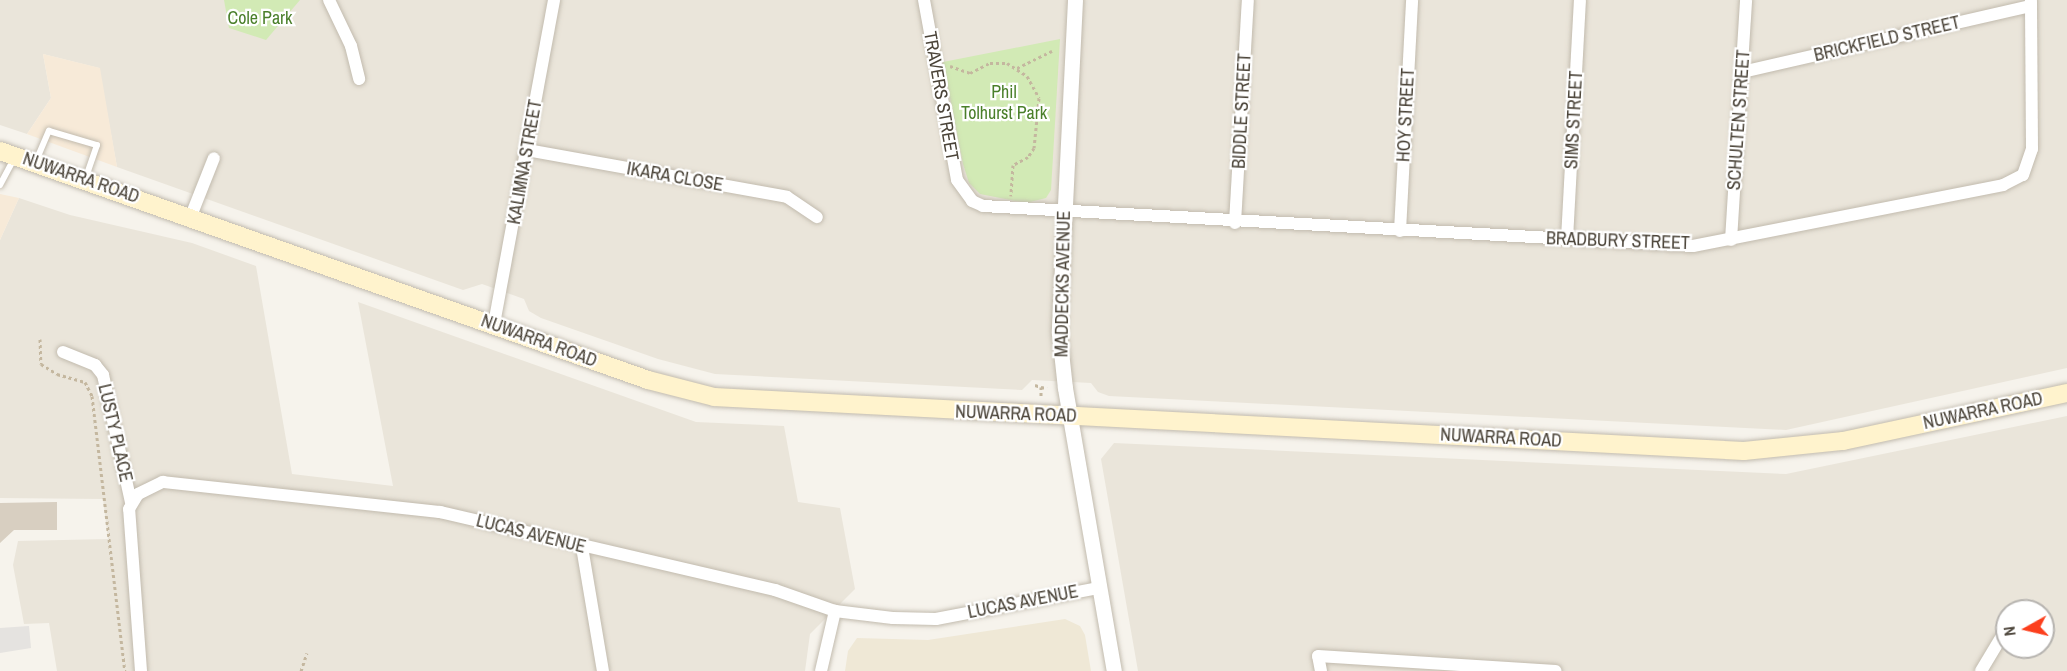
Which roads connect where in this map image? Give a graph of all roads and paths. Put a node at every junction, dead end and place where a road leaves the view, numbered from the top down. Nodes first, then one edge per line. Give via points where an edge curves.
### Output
1 (328, 0) edge
2 (554, 0) edge
3 (924, 0) edge
4 (1075, 0) edge
5 (1248, 0) edge
6 (1412, 0) edge
7 (1580, 0) edge
8 (1746, 0) edge
9 (2031, 3) edge
10 (1052, 51) dead end
11 (950, 66) dead end
12 (1017, 68) junction
13 (1743, 72) junction
14 (359, 78) dead end
15 (527, 150) junction
16 (8, 153) edge
17 (214, 158) dead end
18 (36, 162) junction
19 (85, 179) junction
20 (0, 185) edge
21 (1012, 187) dead end
22 (1064, 213) junction
23 (191, 216) junction
24 (818, 217) dead end
25 (1235, 223) junction
26 (1400, 231) junction
27 (1567, 239) junction
28 (1731, 240) junction
29 (494, 324) junction
30 (40, 339) dead end
31 (63, 352) dead end
32 (1035, 385) dead end
33 (1041, 387) junction
34 (1047, 388) dead end
35 (2067, 393) edge
36 (1041, 396) dead end
37 (1070, 416) junction
38 (131, 502) junction
39 (582, 547) junction
40 (1099, 588) junction
41 (835, 611) junction
42 (1995, 646) edge
43 (307, 653) dead end
44 (125, 671) edge
45 (141, 671) edge
46 (301, 671) edge
47 (603, 671) edge
48 (822, 671) edge
49 (1114, 671) edge
50 (1321, 671) edge
51 (1556, 671) edge
52 (1981, 671) edge

1 - 14 street via 351,46
2 - 15 street, KALIMNA STREET
3 - 22 street, TRAVERS STREET via 953,164 963,191 983,206
4 - 22 street, MADDECKS AVENUE
5 - 25 street, BIDDLE STREET
6 - 26 street, HOY STREET
7 - 27 street, SIMS STREET
8 - 13 street, SCHULTEN STREET
9 - 13 street, BRICKFIELD STREET
9 - 28 street, BRADBURY STREET via 2032,149 2023,175 2002,185
10 - 12 path
11 - 12 path via 970,73 999,61
12 - 21 path via 1027,76 1040,98 1040,118 1034,148 1028,157 1013,165
13 - 28 street, SCHULTEN STREET
15 - 24 street, IKARA CLOSE via 787,197
15 - 29 street, KALIMNA STREET
16 - 18 main road, NUWARRA ROAD
16 - 20 lane
17 - 23 street
18 - 19 main road, NUWARRA ROAD
18 - 19 lane via 49,131 97,145
19 - 23 main road, NUWARRA ROAD
22 - 25 street, BRADBURY STREET
22 - 37 street, MADDECKS AVENUE via 1059,333
23 - 29 main road, NUWARRA ROAD
25 - 26 street, BRADBURY STREET
26 - 27 street, BRADBURY STREET
27 - 28 street, BRADBURY STREET via 1693,246
29 - 37 main road, NUWARRA ROAD via 648,380 714,397
30 - 44 path via 41,364 57,374 85,382 93,396
31 - 38 street, LUSTY PLACE via 95,365 102,375
32 - 33 path
33 - 34 path
33 - 36 path
35 - 37 main road, NUWARRA ROAD via 1843,441 1743,451
37 - 40 street, MADDECKS AVENUE
38 - 39 street, LUCAS AVENUE via 146,488 184,482 440,512
38 - 45 street via 128,517
39 - 41 street, LUCAS AVENUE via 774,590
39 - 47 street
40 - 41 street, LUCAS AVENUE via 936,618
40 - 49 street, MADDECKS AVENUE
41 - 48 street
42 - 52 street
43 - 46 path
50 - 51 street via 1318,656

